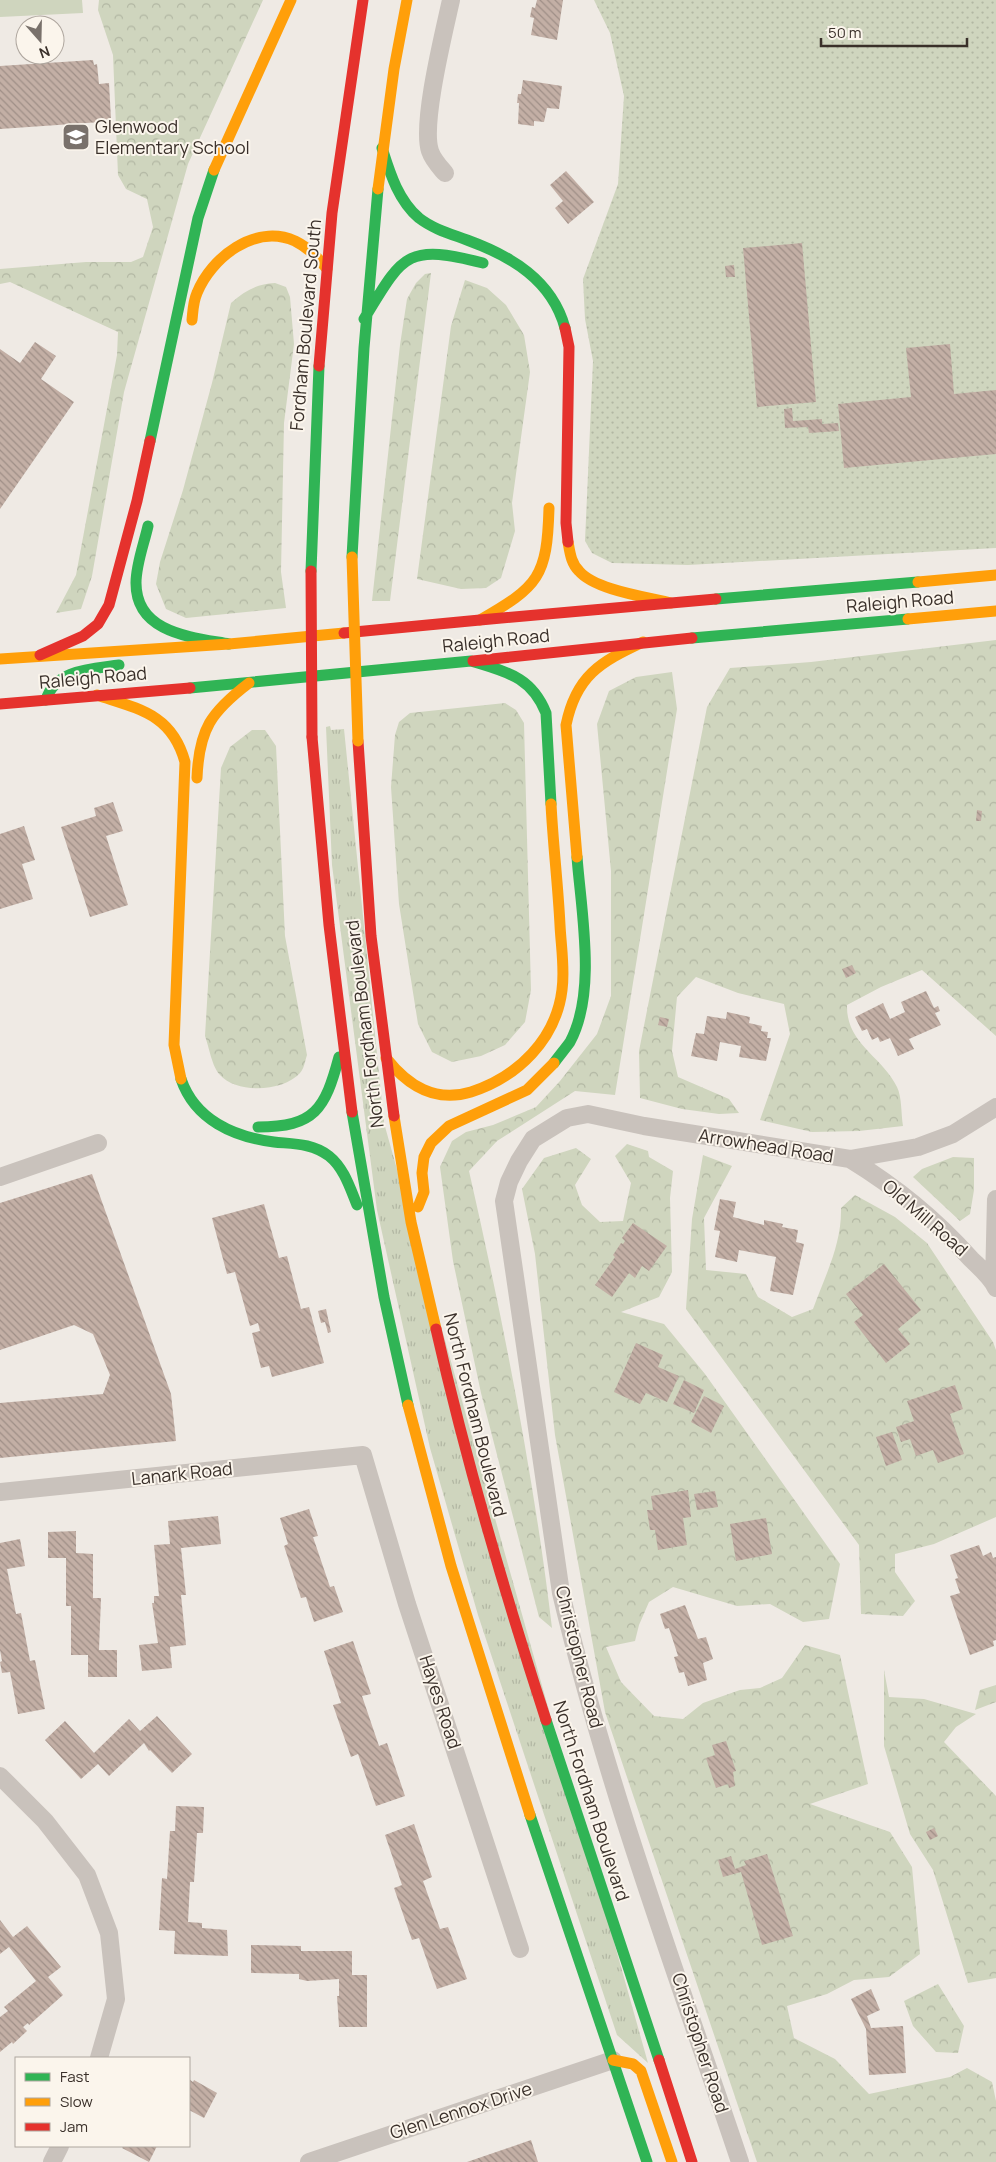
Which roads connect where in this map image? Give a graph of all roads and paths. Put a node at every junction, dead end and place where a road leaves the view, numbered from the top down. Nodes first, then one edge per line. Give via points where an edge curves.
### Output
1 (291, 0) edge
2 (364, 0) edge
3 (406, 0) edge
4 (450, 0) edge
5 (382, 148) junction
6 (445, 173) dead end
7 (497, 268) dead end
8 (327, 269) junction
9 (364, 319) junction
10 (189, 332) dead end
11 (550, 492) dead end
12 (150, 515) dead end
13 (996, 575) edge
14 (671, 603) junction
15 (996, 611) edge
16 (480, 620) junction
17 (643, 642) junction
18 (228, 644) junction
19 (40, 655) junction
20 (313, 655) joint
21 (0, 659) edge
22 (471, 661) junction
23 (249, 684) junction
24 (97, 695) junction
25 (46, 700) junction
26 (0, 704) edge
27 (196, 789) dead end
28 (342, 1046) junction
29 (386, 1058) junction
30 (996, 1107) edge
31 (225, 1114) dead end
32 (533, 1139) joint
33 (98, 1143) dead end
34 (850, 1159) junction
35 (0, 1177) edge
36 (996, 1199) edge
37 (411, 1222) junction
38 (376, 1258) junction
39 (995, 1286) edge
40 (363, 1455) joint
41 (0, 1492) edge
42 (0, 1776) edge
43 (520, 1949) dead end
44 (99, 2057) edge
45 (613, 2060) junction
46 (60, 2147) edge
47 (52, 2162) edge
48 (309, 2162) edge
49 (647, 2162) edge
50 (672, 2162) edge
51 (692, 2162) edge
52 (740, 2162) edge

1 - 19 main road via 218,158 198,218 137,501 109,605 98,624 82,636
2 - 8 main road, Fordham Boulevard South via 348,84
3 - 5 main road
4 - 6 street via 430,106 428,135 432,156
5 - 9 main road
5 - 14 main road via 396,188 418,218 439,230 509,257 532,273 550,294 562,316 569,347 566,523 570,557 579,572 599,584
7 - 9 main road via 447,253 414,256 394,272
8 - 10 main road via 315,253 290,239 275,235 258,237 233,249 214,264 197,293
8 - 20 main road, Fordham Boulevard South, bridge via 312,475
9 - 29 main road, North Fordham Boulevard, bridge via 352,557 358,741 371,936
11 - 16 main road via 548,554 540,575 514,601
12 - 18 main road via 136,582 140,610 152,623 168,631
13 - 14 main road, Raleigh Road
14 - 16 main road, Raleigh Road
15 - 17 main road, Raleigh Road
16 - 18 main road, Raleigh Road
17 - 22 main road, Raleigh Road
17 - 37 main road via 593,669 577,688 567,715 584,949 580,1013 570,1041 550,1069 526,1090 449,1126 431,1143 424,1157 424,1192
18 - 19 main road, Raleigh Road
18 - 25 main road via 70,675 51,685
19 - 21 main road, Raleigh Road
20 - 28 main road, North Fordham Boulevard, bridge via 312,737
22 - 23 main road, Raleigh Road
22 - 29 main road via 520,678 537,693 546,713 560,914 562,993 554,1020 540,1046 518,1069 482,1089 449,1096 432,1094 407,1082
23 - 24 main road, Raleigh Road
23 - 27 main road via 206,723 197,750
24 - 25 main road, Raleigh Road
24 - 38 main road via 160,720 175,734 183,750 174,1045 182,1081 203,1114 223,1129 262,1140 307,1145 331,1156 353,1194
25 - 26 main road, Raleigh Road
28 - 31 main road via 326,1100 306,1119 282,1127 256,1127
28 - 38 main road, North Fordham Boulevard
29 - 37 main road, North Fordham Boulevard
30 - 34 street, Arrowhead Road via 953,1134 918,1147
32 - 34 street, Arrowhead Road via 567,1118 588,1114
32 - 52 street, Christopher Road via 518,1161 504,1201 561,1593 601,1747
33 - 35 street
34 - 39 street, Old Mill Road via 890,1184 918,1207 956,1242
36 - 39 street, Old Mill Road
37 - 51 main road, North Fordham Boulevard via 460,1435 494,1560
38 - 45 main road, North Fordham Boulevard via 424,1470 462,1602
40 - 41 street, Lanark Road
40 - 43 street, Hayes Road via 410,1614
42 - 44 street via 45,1821 87,1875 109,1933 116,1999
45 - 48 street, Glen Lennox Drive
45 - 49 main road, North Fordham Boulevard
45 - 50 main road via 633,2064 640,2071
46 - 47 street

